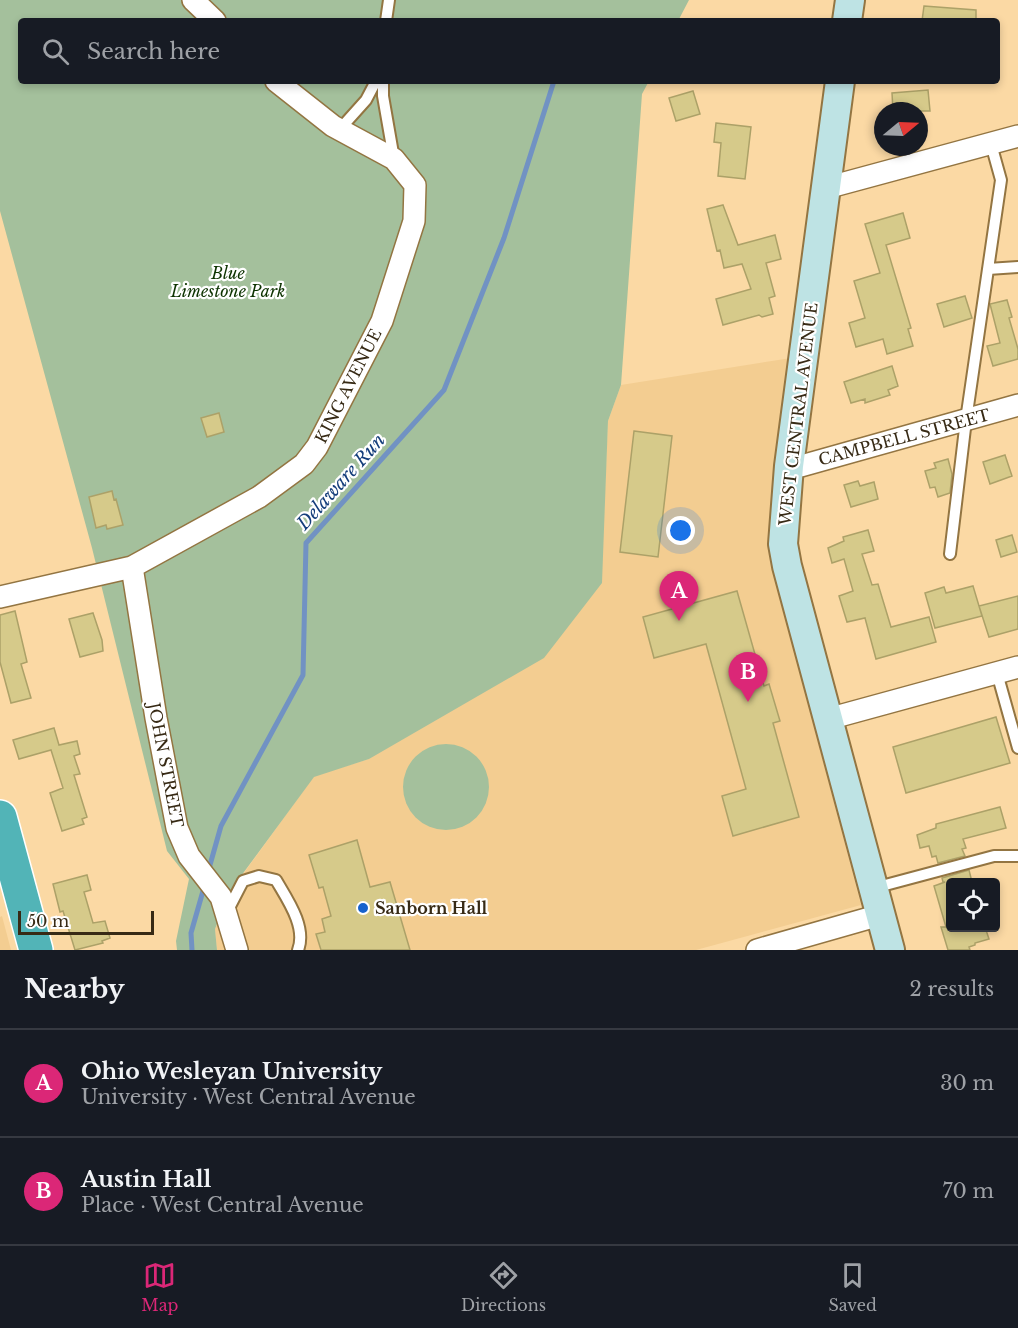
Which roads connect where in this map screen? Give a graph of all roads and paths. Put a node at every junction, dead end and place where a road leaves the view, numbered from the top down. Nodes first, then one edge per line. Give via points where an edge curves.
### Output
1 (193, 0) edge
2 (389, 0) edge
3 (850, 0) edge
4 (212, 18) edge
5 (386, 18) edge
6 (847, 18) edge
7 (280, 84) edge
8 (374, 84) edge
9 (383, 84) edge
10 (840, 84) edge
11 (340, 129) junction
12 (1018, 136) edge
13 (991, 144) junction
14 (394, 159) junction
15 (826, 188) junction
16 (1018, 267) edge
17 (988, 269) junction
18 (1018, 405) edge
19 (966, 420) junction
20 (789, 466) junction
21 (950, 554) dead end
22 (132, 567) junction
23 (0, 597) edge
24 (1018, 667) edge
25 (997, 673) junction
26 (828, 719) junction
27 (1018, 748) edge
28 (0, 817) edge
29 (1018, 856) edge
30 (873, 888) junction
31 (224, 904) junction
32 (880, 915) junction
33 (36, 950) edge
34 (237, 950) edge
35 (298, 950) edge
36 (757, 950) edge
37 (890, 950) edge

1 - 4 street
2 - 5 lane
3 - 6 main road
7 - 11 street, KING AVENUE
8 - 11 lane via 366,100
9 - 14 lane
10 - 15 main road, WEST CENTRAL AVENUE
11 - 14 street, KING AVENUE
12 - 13 street
13 - 15 street
13 - 17 lane via 1001,180
14 - 22 street, KING AVENUE via 415,184 414,221 382,321 317,447 303,464 259,497
15 - 20 main road, WEST CENTRAL AVENUE
16 - 17 lane
17 - 19 lane
18 - 19 street, CAMPBELL STREET
19 - 20 street, CAMPBELL STREET via 801,466
19 - 21 lane
20 - 26 main road, WEST CENTRAL AVENUE via 783,544 786,566
22 - 23 street, KING AVENUE
22 - 31 street, JOHN STREET via 177,828 189,856
24 - 25 street
25 - 26 street
25 - 27 lane
26 - 30 main road, WEST CENTRAL AVENUE
28 - 33 highway
29 - 30 lane via 994,856
30 - 32 main road, WEST CENTRAL AVENUE
31 - 34 street, JOHN STREET
31 - 35 lane via 243,881 259,876 276,880 295,911
32 - 36 street
32 - 37 main road, WEST CENTRAL AVENUE

